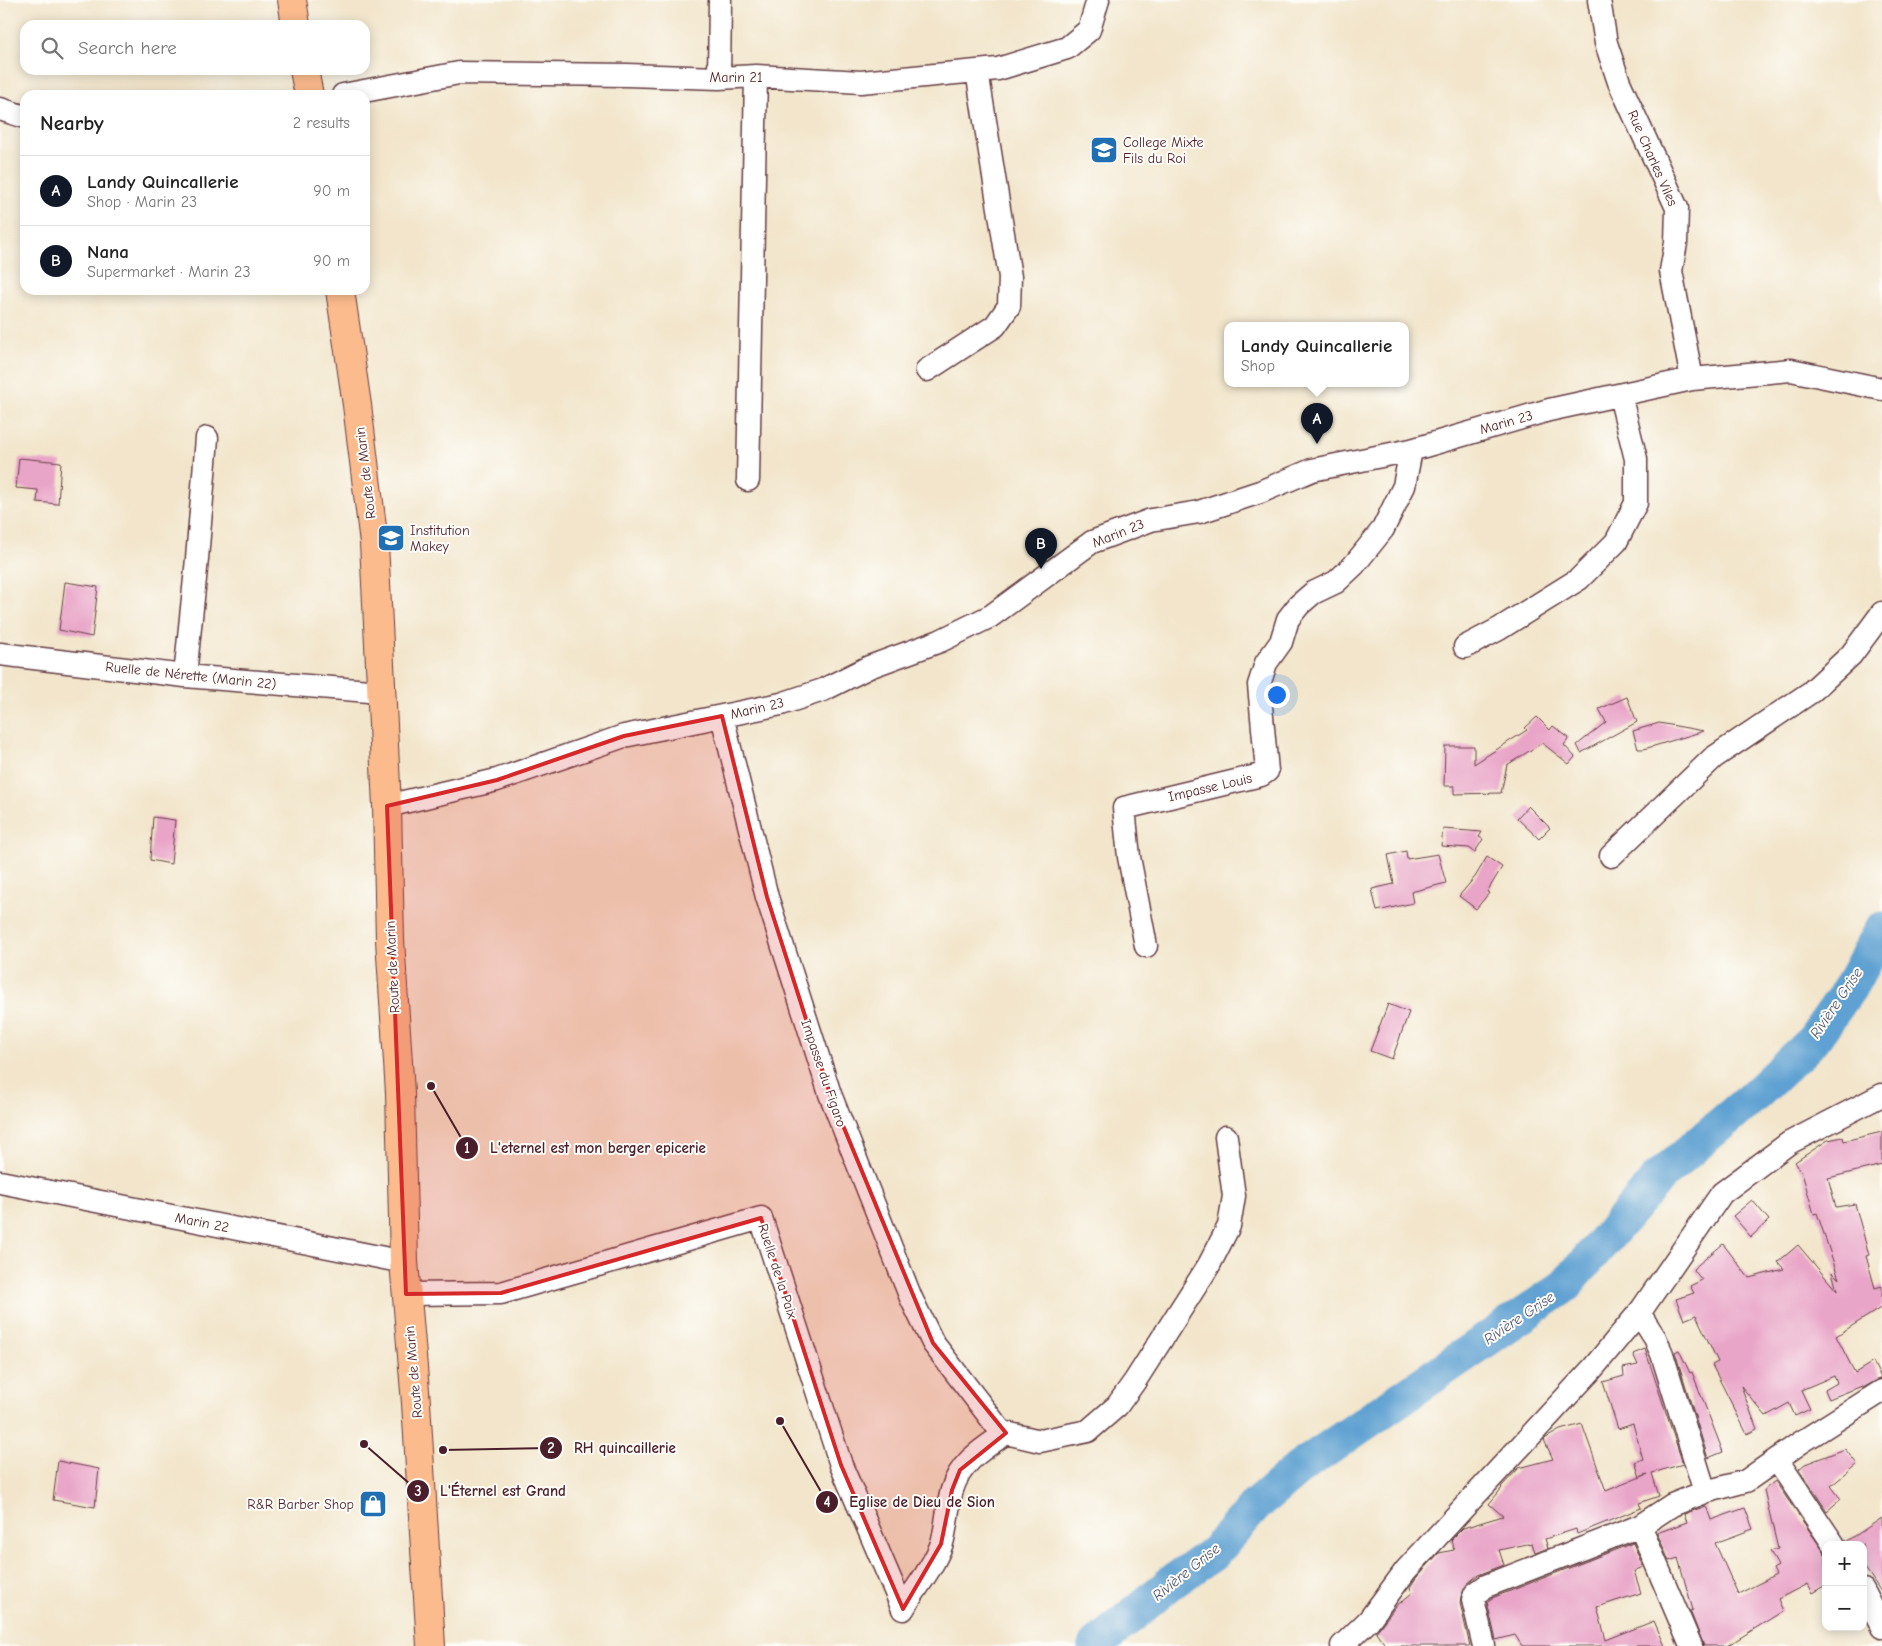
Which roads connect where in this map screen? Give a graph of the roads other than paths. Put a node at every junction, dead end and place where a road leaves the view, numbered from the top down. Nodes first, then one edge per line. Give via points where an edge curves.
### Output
1 (292, 0) edge
2 (720, 0) edge
3 (1098, 0) edge
4 (1599, 0) edge
5 (295, 20) edge
6 (977, 70) junction
7 (305, 75) edge
8 (756, 76) junction
9 (719, 78) junction
10 (307, 90) edge
11 (369, 90) edge
12 (0, 109) edge
13 (20, 115) edge
14 (341, 295) edge
15 (927, 370) dead end
16 (1692, 379) junction
17 (1882, 389) edge
18 (1620, 394) junction
19 (208, 438) dead end
20 (1410, 450) junction
21 (748, 480) dead end
22 (1882, 613) edge
23 (1465, 647) dead end
24 (0, 654) edge
25 (185, 676) junction
26 (381, 692) junction
27 (722, 716) junction
28 (387, 806) junction
29 (1611, 856) dead end
30 (1146, 946) dead end
31 (1882, 1095) edge
32 (1226, 1137) dead end
33 (0, 1182) edge
34 (404, 1262) junction
35 (406, 1294) junction
36 (1639, 1313) junction
37 (1882, 1391) edge
38 (1006, 1433) junction
39 (1777, 1460) junction
40 (1704, 1492) junction
41 (1640, 1526) junction
42 (1831, 1541) edge
43 (1867, 1598) edge
44 (1882, 1627) edge
45 (431, 1646) edge
46 (1342, 1646) edge
47 (1484, 1646) edge
48 (1690, 1646) edge

1 - 5 main road
2 - 9 street
3 - 6 street, Marin 21 via 1089,30 1067,48 998,69
4 - 16 street, Rue Charles Viles via 1606,43 1619,82 1676,208 1676,243 1671,270
6 - 8 street, Marin 21 via 862,82
6 - 15 street via 1010,277 1009,306 995,326
7 - 10 main road
8 - 9 street, Marin 21
8 - 21 street
9 - 11 street, Marin 21 via 459,73
12 - 13 street
14 - 26 main road, Route de Marin via 374,543
16 - 17 street, Marin 23 via 1792,370
16 - 18 street, Marin 23
18 - 20 street, Marin 23 via 1549,410
18 - 23 street via 1636,459 1636,503 1616,542 1579,580
19 - 25 street
20 - 27 street, Marin 23 via 1312,470 1260,492 1199,512 1151,520 1092,542 991,616 940,640 869,667 823,690 781,704
20 - 30 street, Impasse Louis via 1404,486 1383,528 1354,566 1336,582 1299,604 1288,620 1281,642 1266,663 1259,685 1268,772 1124,808 1129,857
22 - 29 street via 1851,655 1811,692 1713,758
24 - 25 street, Ruelle de Nérette (Marin 22)
25 - 26 street, Ruelle de Nérette (Marin 22)
26 - 28 main road, Route de Marin
27 - 28 street, Marin 23 via 624,736 497,780
27 - 38 street, Impasse du Figaro via 767,897 830,1094 911,1298 933,1343 1000,1430
28 - 34 main road, Route de Marin
31 - 36 street via 1789,1143 1722,1193
32 - 38 street via 1234,1196 1229,1226 1209,1265 1135,1382 1117,1406 1088,1431 1040,1441
33 - 34 street, Marin 22
34 - 35 main road, Route de Marin
35 - 38 street, Ruelle de la Paix via 501,1293 761,1218 840,1465 903,1609 941,1544 952,1490 960,1470
35 - 45 main road, Route de Marin
36 - 40 street via 1662,1354
36 - 46 street via 1594,1368 1406,1570 1369,1620
37 - 39 street
39 - 40 street via 1746,1481
39 - 42 street
40 - 41 street via 1672,1505
41 - 47 street via 1486,1586 1473,1600
41 - 48 street
43 - 44 street

